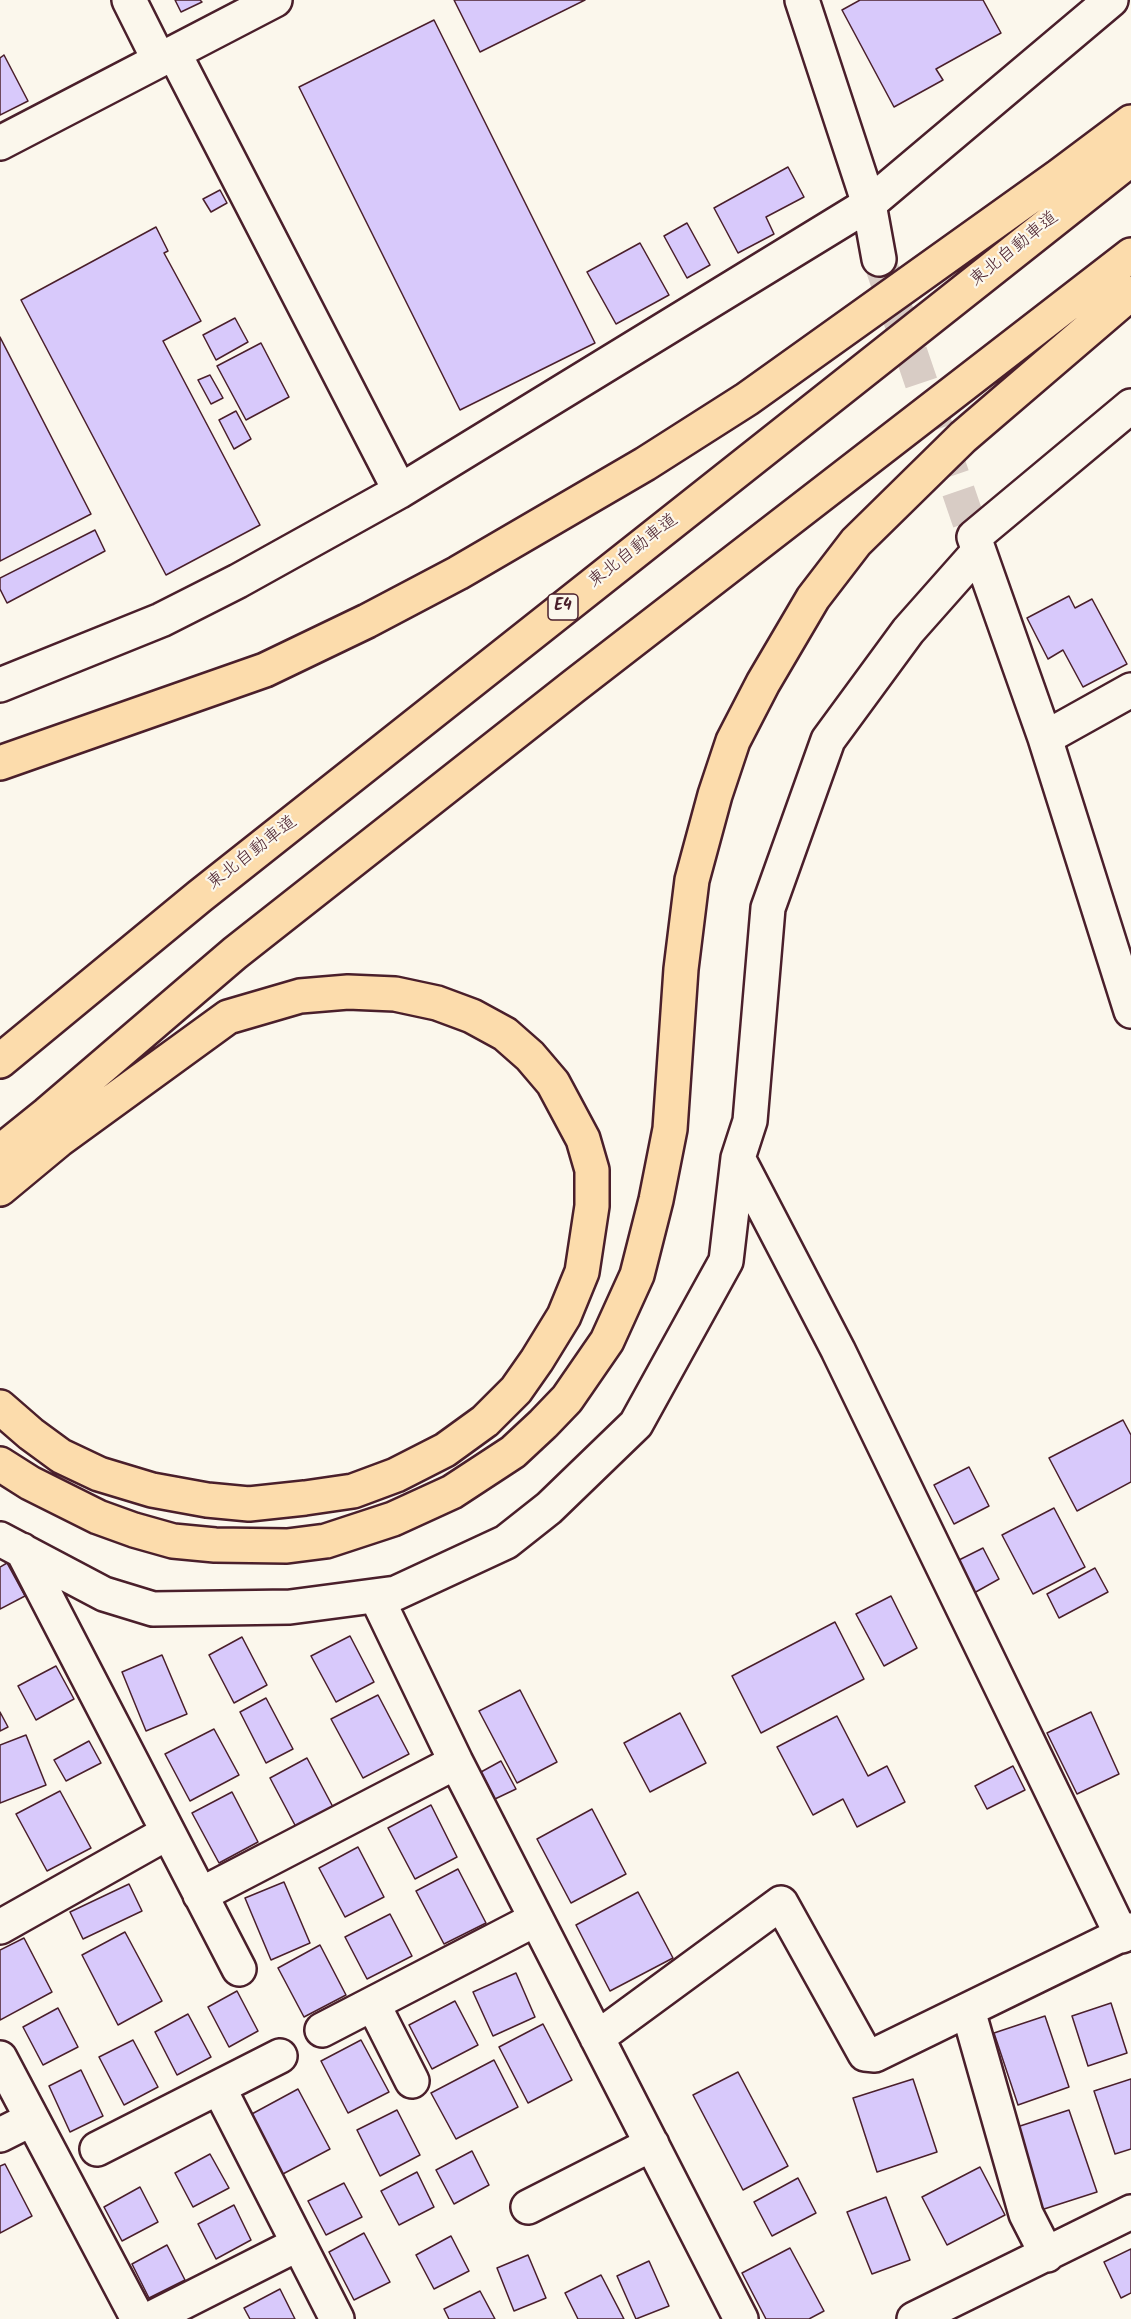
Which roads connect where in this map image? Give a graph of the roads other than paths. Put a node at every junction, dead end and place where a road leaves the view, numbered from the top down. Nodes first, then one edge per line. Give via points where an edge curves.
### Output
1 (129, 0) edge
2 (275, 0) edge
3 (802, 0) edge
4 (1111, 0) edge
5 (166, 56) junction
6 (1131, 122) edge
7 (0, 142) edge
8 (1131, 159) edge
9 (869, 204) junction
10 (1131, 255) edge
11 (879, 260) tunnel mouth
12 (1131, 293) edge
13 (1131, 406) edge
14 (400, 491) junction
15 (978, 552) junction
16 (0, 685) edge
17 (1131, 690) edge
18 (1045, 738) junction
19 (0, 763) edge
20 (1131, 1011) edge
21 (0, 1061) edge
22 (0, 1152) edge
23 (738, 1158) junction
24 (0, 1189) edge
25 (0, 1407) edge
26 (0, 1464) edge
27 (11, 1545) edge
28 (376, 1596) junction
29 (456, 1762) junction
30 (167, 1833) junction
31 (200, 1895) junction
32 (536, 1919) junction
33 (0, 1927) edge
34 (1126, 1933) edge
35 (239, 1969) dead end
36 (373, 2004) junction
37 (968, 2010) junction
38 (322, 2030) dead end
39 (597, 2038) junction
40 (280, 2056) dead end
41 (0, 2058) edge
42 (412, 2081) dead end
43 (219, 2088) junction
44 (32, 2119) junction
45 (0, 2135) edge
46 (652, 2144) junction
47 (97, 2149) dead end
48 (528, 2207) dead end
49 (1131, 2212) edge
50 (298, 2244) junction
51 (1047, 2255) junction
52 (138, 2319) edge
53 (150, 2319) edge
54 (337, 2319) edge
55 (741, 2319) edge
56 (914, 2319) edge

1 - 5 street
2 - 5 street
3 - 9 street
4 - 9 street
5 - 7 street
5 - 14 street
6 - 19 highway via 747,399 645,464 458,573 265,670
8 - 21 highway, 東北自動車道 / E4 via 237,866
9 - 11 street
9 - 14 street
10 - 22 highway via 245,945
12 - 26 highway via 963,437 856,542 813,598 763,683 733,741 692,880 681,969 670,1129 637,1275 607,1341 567,1399 543,1424 513,1452 452,1492 393,1519 326,1541 287,1546 173,1541 98,1517
13 - 15 street via 974,537
14 - 16 street via 161,620
15 - 18 street
15 - 23 street via 908,631 828,740 768,908 750,1121
17 - 18 street
18 - 20 street
23 - 28 street via 726,1262 636,1424 549,1508 506,1542 396,1593
23 - 34 street via 838,1350
24 - 25 highway via 59,1140 228,1017 300,996 348,992 395,994 437,1003 506,1034 553,1083 583,1139 592,1170 592,1206 582,1272 564,1316 537,1360 516,1390 485,1421 446,1450 396,1475 352,1491 305,1498 249,1504 207,1500 152,1490 99,1474 61,1455
27 - 28 street via 104,1594 153,1609 290,1607
27 - 30 street
28 - 29 street
29 - 31 street
29 - 32 street
30 - 31 street
30 - 33 street
31 - 35 street
32 - 36 street
32 - 39 street
34 - 37 street
36 - 38 street
36 - 42 street
37 - 39 street via 875,2055 865,2054 781,1903
37 - 51 street via 1026,2214
39 - 46 street
40 - 43 street
41 - 44 street
43 - 47 street
43 - 50 street
44 - 45 street
44 - 52 street
46 - 48 street
46 - 55 street
49 - 51 street
50 - 53 street
50 - 54 street
51 - 56 street

